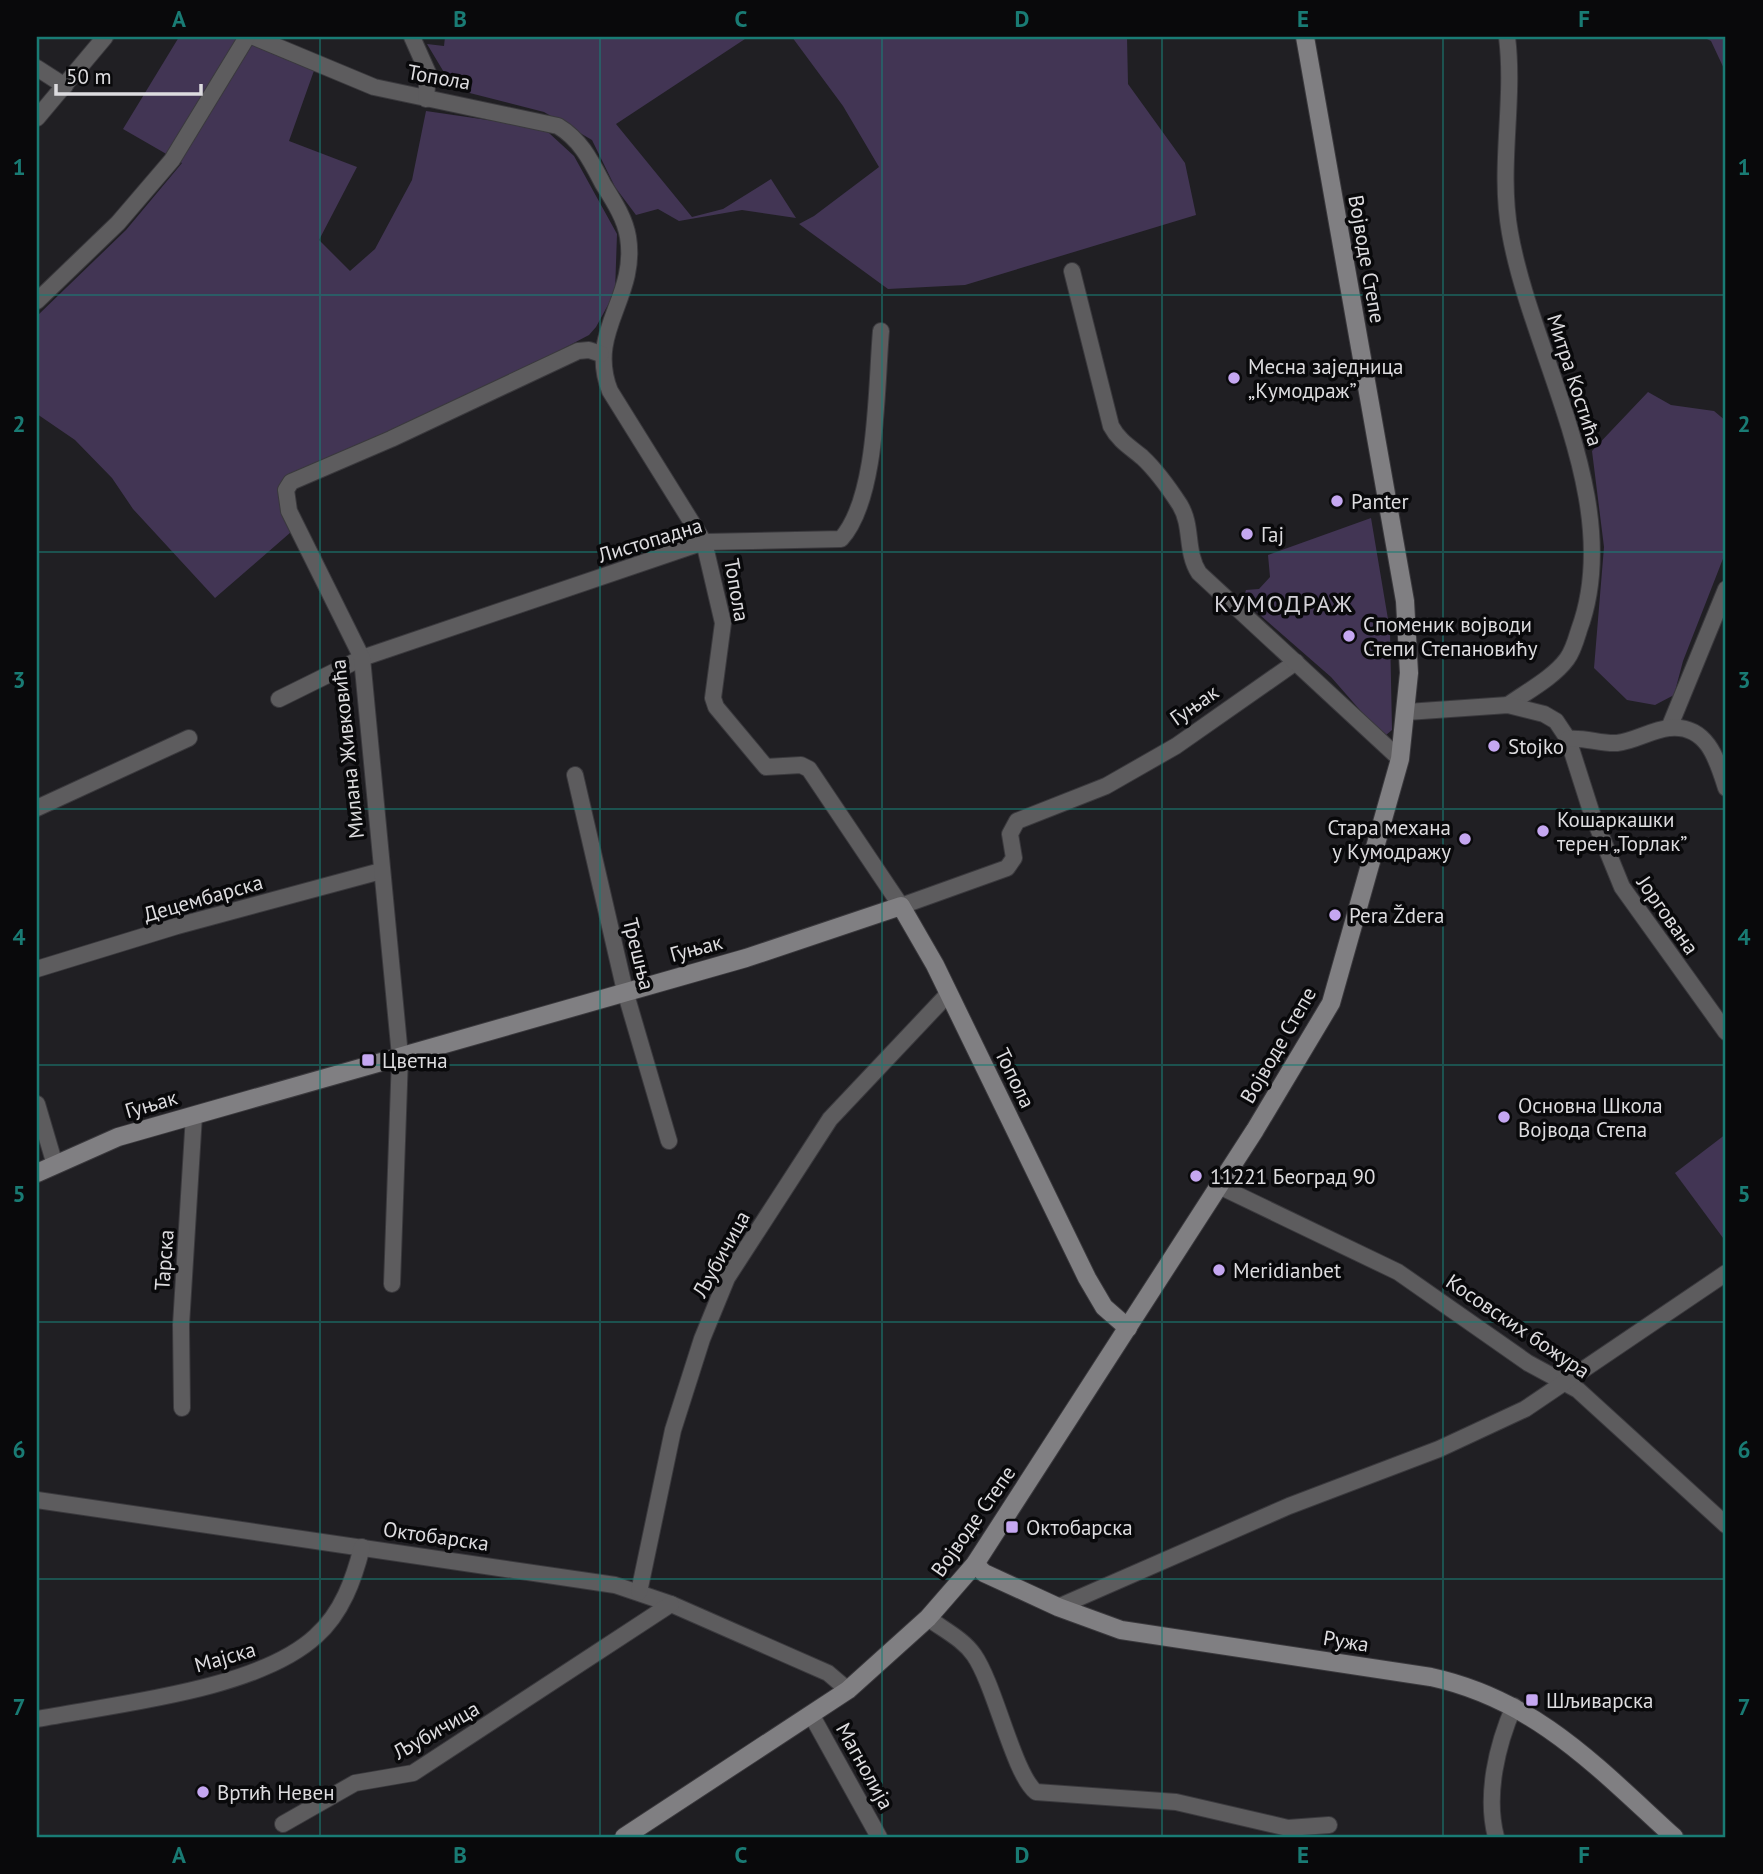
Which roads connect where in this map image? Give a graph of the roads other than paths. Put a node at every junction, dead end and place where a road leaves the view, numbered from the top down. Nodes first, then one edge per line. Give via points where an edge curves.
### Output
1 (105, 37) edge
2 (247, 37) edge
3 (254, 37) edge
4 (412, 37) edge
5 (1305, 37) edge
6 (1507, 37) edge
7 (37, 68) edge
8 (65, 86) junction
9 (426, 99) junction
10 (37, 118) edge
11 (1072, 271) dead end
12 (37, 302) edge
13 (881, 331) dead end
14 (601, 354) junction
15 (704, 542) junction
16 (1726, 589) edge
17 (362, 658) junction
18 (1296, 662) junction
19 (279, 699) dead end
20 (1508, 705) junction
21 (1407, 712) junction
22 (1669, 728) junction
23 (189, 738) dead end
24 (1568, 739) junction
25 (1400, 759) junction
26 (575, 775) dead end
27 (1726, 788) edge
28 (37, 808) edge
29 (381, 871) junction
30 (901, 906) junction
31 (37, 969) edge
32 (625, 991) junction
33 (949, 993) junction
34 (1726, 1032) edge
35 (400, 1056) junction
36 (37, 1104) edge
37 (194, 1115) junction
38 (669, 1141) dead end
39 (55, 1165) junction
40 (37, 1173) edge
41 (1219, 1186) junction
42 (1726, 1273) edge
43 (392, 1284) dead end
44 (1128, 1328) junction
45 (1566, 1383) junction
46 (182, 1408) dead end
47 (37, 1500) edge
48 (1726, 1525) edge
49 (362, 1547) junction
50 (975, 1564) junction
51 (639, 1592) junction
52 (671, 1604) junction
53 (1058, 1607) junction
54 (928, 1618) junction
55 (848, 1690) junction
56 (1514, 1706) junction
57 (812, 1716) junction
58 (37, 1719) edge
59 (283, 1824) dead end
60 (1329, 1825) dead end
61 (624, 1837) edge
62 (880, 1837) edge
63 (1496, 1837) edge
64 (1674, 1837) edge

1 - 8 street
2 - 12 street via 172,160 118,223
3 - 9 street, Топола via 336,74
4 - 9 street via 428,73
5 - 21 street, Војводе Степе via 1408,622
6 - 20 street, Митра Костића via 1510,73 1504,185 1509,229 1522,285 1577,455 1591,564 1583,619 1566,660
7 - 8 street
8 - 10 street
9 - 14 street, Топола via 558,125 580,145 628,234 627,280
11 - 18 street via 1116,436 1154,470 1182,508 1189,553 1199,573
13 - 15 street, Листопадна via 867,483 852,527 841,539
14 - 15 street, Топола via 610,391
14 - 17 street, Милана Живковића via 578,351 291,482 286,490 289,511
15 - 17 street, Листопадна
15 - 30 street, Топола via 723,623 713,688 716,708 766,767 801,765 809,769
16 - 22 street
17 - 19 street, Листопадна
17 - 29 street, Милана Живковића
18 - 25 street
18 - 30 street, Гуњак via 1176,746 1107,786 1017,821 1010,834 1014,858 1007,868
20 - 21 street, Јоргована
20 - 24 street, Јоргована via 1544,714 1556,721
21 - 25 street, Војводе Степе
22 - 24 street via 1620,742
22 - 27 street via 1697,733 1708,742
23 - 28 street
24 - 34 street, Јоргована via 1622,887
25 - 41 street, Војводе Степе via 1331,1003
26 - 32 street, Трешња
29 - 31 street, Децембарска
29 - 35 street, Милана Живковића
30 - 32 street, Гуњак via 746,958
30 - 33 street, Топола
32 - 35 street, Гуњак
32 - 38 street, Трешња
33 - 44 street, Топола via 1087,1278 1104,1307
33 - 51 street, Љубичица via 830,1119 727,1278 673,1430
35 - 37 street, Гуњак
35 - 43 street, Милана Живковића
36 - 39 street
37 - 39 street, Гуњак via 118,1137
37 - 46 street, Тарска via 181,1325
39 - 40 street, Гуњак
41 - 44 street, Војводе Степе
41 - 45 street, Косовских божура via 1398,1272 1528,1363
42 - 45 street
44 - 50 street, Војводе Степе
45 - 48 street, Косовских божура
45 - 53 street via 1525,1409 1439,1449 1289,1506
47 - 49 street, Октобарска
49 - 51 street, Октобарска
49 - 58 street, Мајска via 353,1581 337,1611 317,1635 285,1659 251,1674
50 - 53 street, Ружа
50 - 54 street, Војводе Степе
51 - 52 street, Октобарска
52 - 55 street, Октобарска via 828,1673
52 - 59 street, Љубичица via 413,1773 355,1783
53 - 56 street, Ружа via 1132,1633 1431,1677
54 - 55 street, Војводе Степе
54 - 60 street via 963,1643 978,1662 1024,1775 1036,1792 1176,1802 1287,1828
55 - 57 street, Војводе Степе
56 - 63 street via 1495,1773 1491,1808
56 - 64 street, Ружа via 1575,1747
57 - 61 street, Војводе Степе
57 - 62 street, Магнолија

